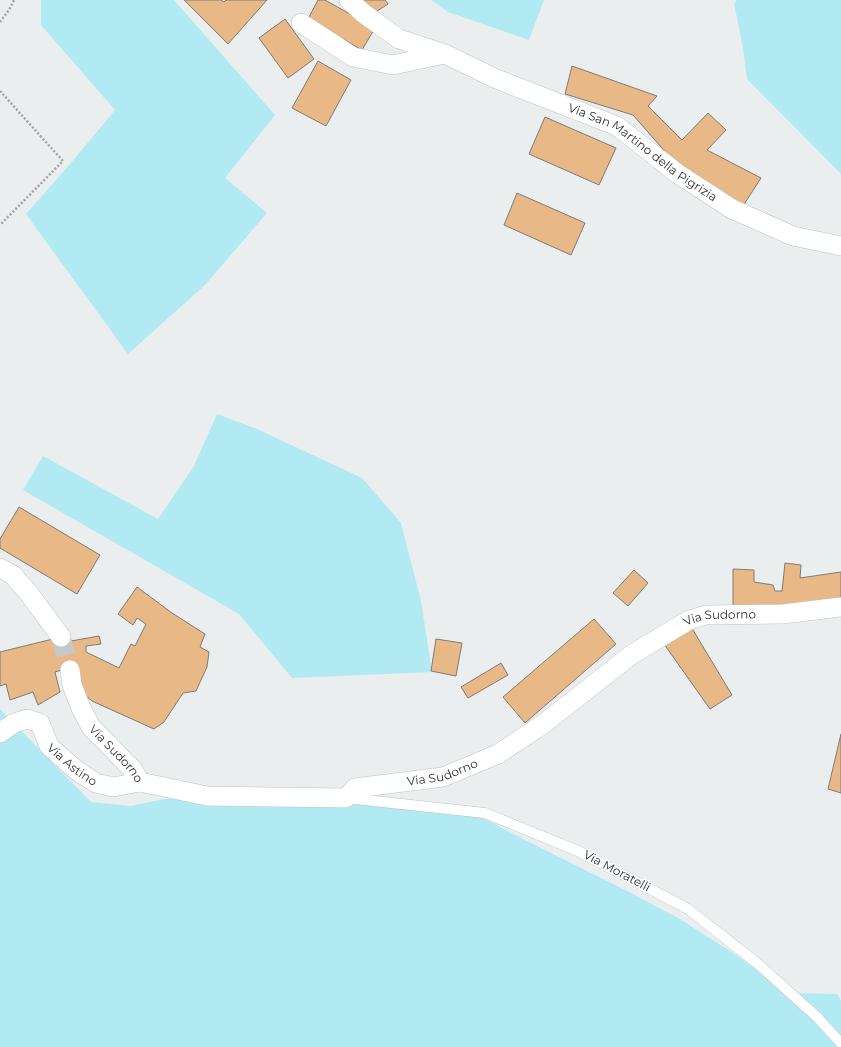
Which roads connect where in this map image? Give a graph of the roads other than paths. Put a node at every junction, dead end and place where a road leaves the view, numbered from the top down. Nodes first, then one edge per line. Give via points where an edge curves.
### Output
1 (349, 0) edge
2 (300, 23) dead end
3 (445, 54) junction
4 (841, 246) edge
5 (0, 568) edge
6 (841, 607) edge
7 (61, 637) tunnel mouth
8 (70, 670) tunnel mouth
9 (0, 733) edge
10 (140, 782) junction
11 (346, 798) junction
12 (841, 1043) edge

1 - 3 street, Via San Martino della Pigrizia via 399,39
2 - 3 street via 353,57 393,65
3 - 4 street, Via San Martino della Pigrizia via 494,78 617,126 678,174 732,210 793,236
5 - 7 street via 13,575
6 - 11 street, Via Sudorno via 783,614 706,615 689,620 631,655 542,725 498,754 443,777 354,788
8 - 10 street, Via Sudorno via 72,685 91,727 133,770
9 - 10 street, Via Astino via 14,723 27,719 40,723 49,746 76,770 96,783 113,787
10 - 11 street, Via Sudorno via 207,796
11 - 12 lane, Via Moratelli via 485,813 578,851 688,909 758,964 817,1017

